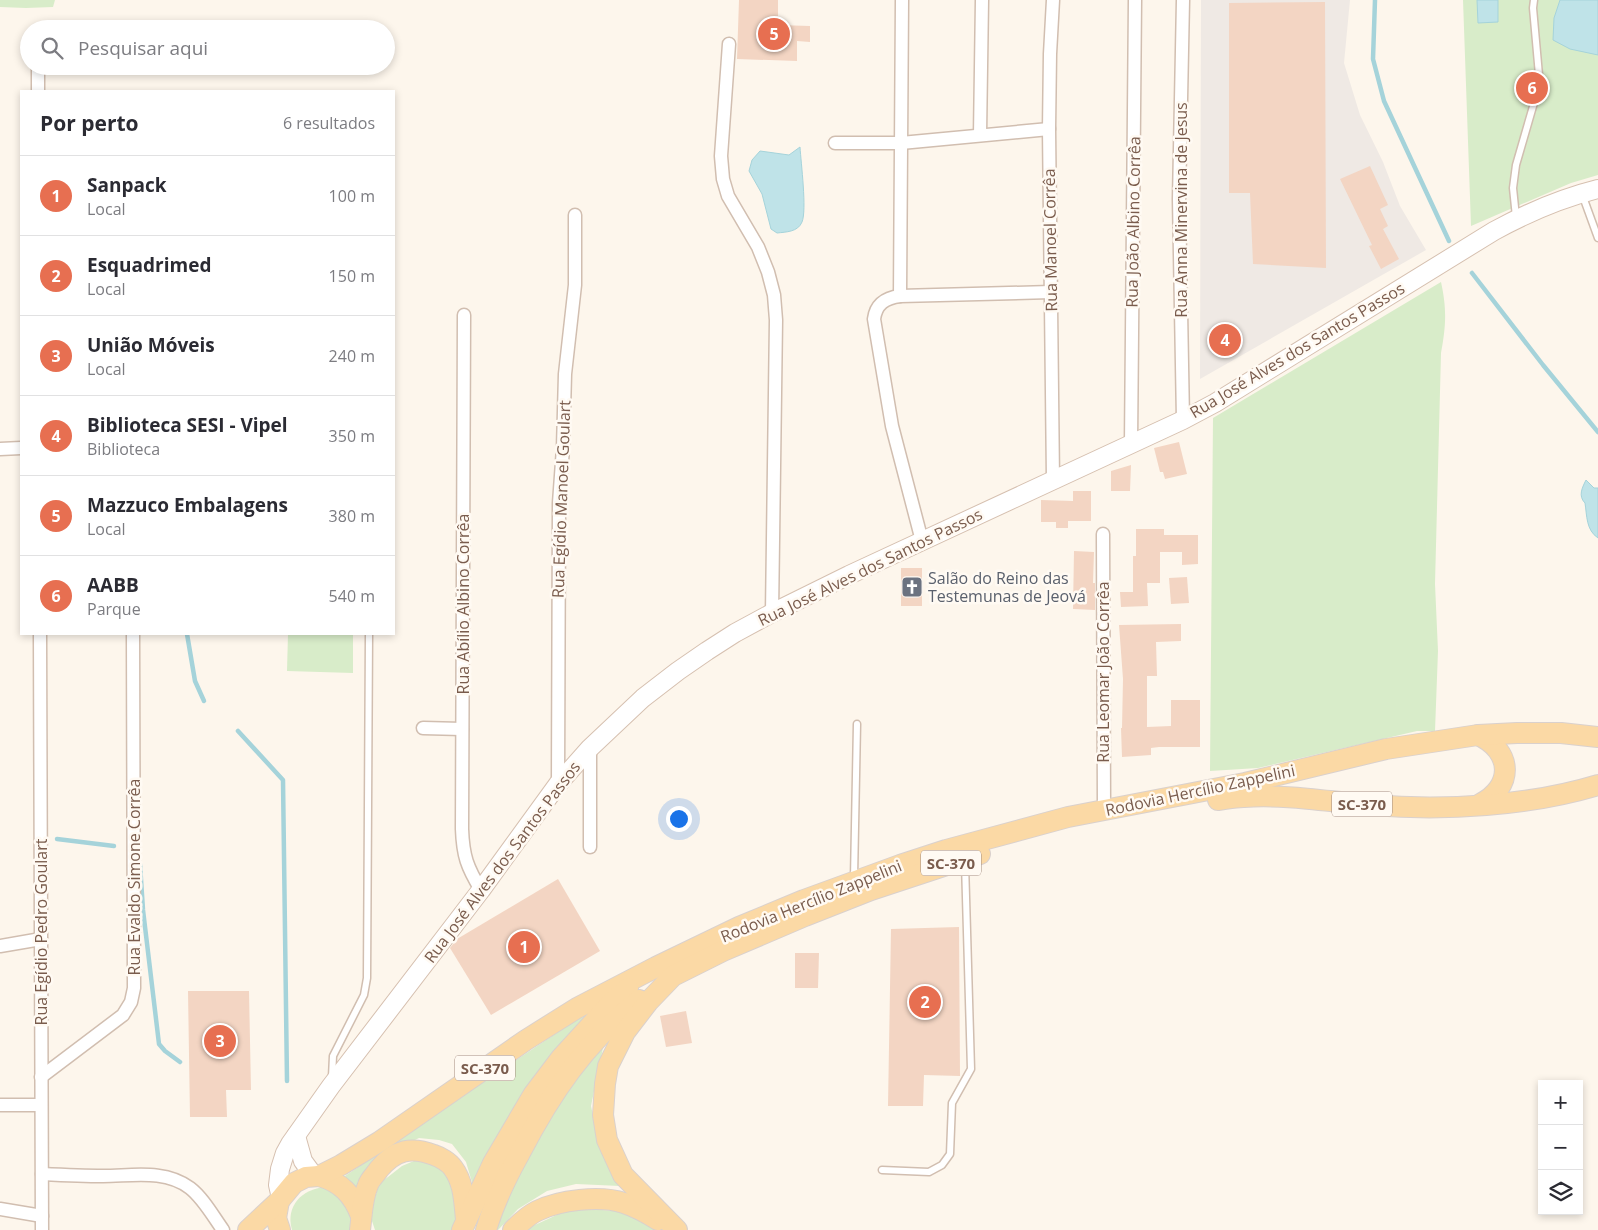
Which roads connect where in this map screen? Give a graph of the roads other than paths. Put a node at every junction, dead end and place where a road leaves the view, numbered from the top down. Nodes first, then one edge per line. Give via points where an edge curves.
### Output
1 (902, 0) edge
2 (982, 0) edge
3 (1053, 0) edge
4 (1135, 0) edge
5 (1183, 0) edge
6 (1534, 0) edge
7 (729, 44) dead end
8 (38, 75) edge
9 (38, 90) edge
10 (1049, 129) junction
11 (980, 135) junction
12 (835, 143) dead end
13 (901, 143) junction
14 (1590, 191) edge
15 (575, 215) dead end
16 (1517, 219) junction
17 (1598, 238) edge
18 (1051, 292) junction
19 (900, 296) junction
20 (464, 315) dead end
21 (1183, 420) junction
22 (1130, 444) junction
23 (20, 448) edge
24 (0, 449) edge
25 (1054, 480) junction
26 (1104, 534) dead end
27 (922, 541) junction
28 (772, 613) junction
29 (40, 635) edge
30 (133, 635) edge
31 (369, 635) edge
32 (857, 724) dead end
33 (422, 728) dead end
34 (462, 729) junction
35 (1478, 735) junction
36 (1598, 737) edge
37 (590, 748) junction
38 (558, 784) junction
39 (1598, 785) edge
40 (1480, 804) junction
41 (1104, 810) junction
42 (590, 847) dead end
43 (964, 859) junction
44 (854, 882) junction
45 (481, 890) junction
46 (41, 939) junction
47 (0, 946) edge
48 (656, 966) junction
49 (673, 976) junction
50 (41, 1077) junction
51 (331, 1086) junction
52 (0, 1105) edge
53 (41, 1105) junction
54 (296, 1136) junction
55 (882, 1170) dead end
56 (42, 1174) junction
57 (316, 1176) junction
58 (280, 1199) junction
59 (0, 1209) edge
60 (42, 1216) junction
61 (361, 1225) edge
62 (464, 1225) edge
63 (42, 1230) edge
64 (223, 1230) edge
65 (248, 1230) edge
66 (280, 1230) edge
67 (486, 1230) edge
68 (513, 1230) edge
69 (673, 1230) edge
70 (677, 1230) edge

1 - 13 street
2 - 11 street
3 - 10 street, Rua Manoel Corrêa
4 - 22 street, Rua João Albino Corrêa
5 - 21 street, Rua Anna Minervina de Jesus via 1179,199
6 - 16 lane via 1539,76 1516,165 1513,188
7 - 28 street via 721,156 723,178 728,196 758,247 768,272 776,320
8 - 9 street
10 - 11 street
10 - 18 street, Rua Manoel Corrêa
11 - 13 street
12 - 13 street
13 - 19 street
14 - 16 street, Rua José Alves dos Santos Passos
14 - 17 lane
15 - 38 street, Rua Egídio Manoel Goulart via 576,285 565,374 559,503
16 - 21 street, Rua José Alves dos Santos Passos
18 - 19 street
18 - 25 street, Rua Manoel Corrêa
19 - 27 street via 878,306 874,319 892,426
20 - 34 street, Rua Abílio Albino Corrêa
21 - 22 street, Rua José Alves dos Santos Passos
22 - 25 street, Rua José Alves dos Santos Passos
23 - 24 street
25 - 27 street, Rua José Alves dos Santos Passos
26 - 41 street, Rua Leomar João Corrêa
27 - 28 street, Rua José Alves dos Santos Passos
28 - 37 street, Rua José Alves dos Santos Passos via 678,671 643,698
29 - 46 street, Rua Egídio Pedro Goulart
30 - 50 street, Rua Evaldo Simone Corrêa via 134,988 131,1002 123,1015
31 - 51 lane via 367,978 364,995 332,1056
32 - 44 lane
33 - 34 street
34 - 45 street, Rua Abílio Albino Corrêa via 462,845 470,871
35 - 36 main road, Rodovia Hercílio Zappelini / SC-370 via 1561,733
35 - 40 main road via 1499,750 1504,763 1500,788
35 - 41 main road, Rodovia Hercílio Zappelini / SC-370 via 1386,749 1245,783
37 - 38 street, Rua José Alves dos Santos Passos
37 - 42 street
38 - 45 street, Rua José Alves dos Santos Passos
39 - 40 main road, Rodovia Hercílio Zappelini / SC-370 via 1521,801
40 - 43 main road, Rodovia Hercílio Zappelini / SC-370 via 1426,808 1244,797 1103,822 1018,842
41 - 44 main road, Rodovia Hercílio Zappelini / SC-370 via 954,848
43 - 49 main road, Rodovia Hercílio Zappelini / SC-370 via 805,916
43 - 55 lane via 970,1069 952,1103 950,1154 942,1165 929,1172
44 - 48 main road, Rodovia Hercílio Zappelini / SC-370 via 739,927
45 - 51 street, Rua José Alves dos Santos Passos
46 - 47 street
46 - 50 street, Rua Egídio Pedro Goulart
48 - 57 main road, Rodovia Hercílio Zappelini / SC-370 via 554,1022 379,1142 340,1166
48 - 62 main road, SC-370 via 614,1001 532,1095 493,1162
49 - 67 main road, SC-370 via 622,1013 590,1045 558,1086 503,1185
49 - 70 main road, Rodovia Hercílio Zappelini / SC-370 via 648,1002 616,1049 608,1066 603,1115 607,1140 623,1175
50 - 53 street, Rua Egídio Pedro Goulart
51 - 54 street, Rua José Alves dos Santos Passos
52 - 53 street
53 - 56 street, Rua Egídio Pedro Goulart
54 - 57 street via 303,1161
54 - 58 street, Rua José Alves dos Santos Passos via 280,1169
56 - 60 street, Rua Egídio Pedro Goulart
56 - 64 street via 142,1174 181,1182 199,1196
57 - 58 main road, Rodovia Hercílio Zappelini / SC-370 via 294,1183
57 - 61 main road via 335,1182 349,1193
58 - 65 main road, Rodovia Hercílio Zappelini / SC-370
58 - 66 main road via 276,1218
59 - 60 street
60 - 63 street, Rua Egídio Pedro Goulart
61 - 62 main road via 368,1183 386,1162 411,1150 439,1156 452,1167 464,1191
68 - 69 main road via 537,1211 576,1200 622,1202 644,1211

